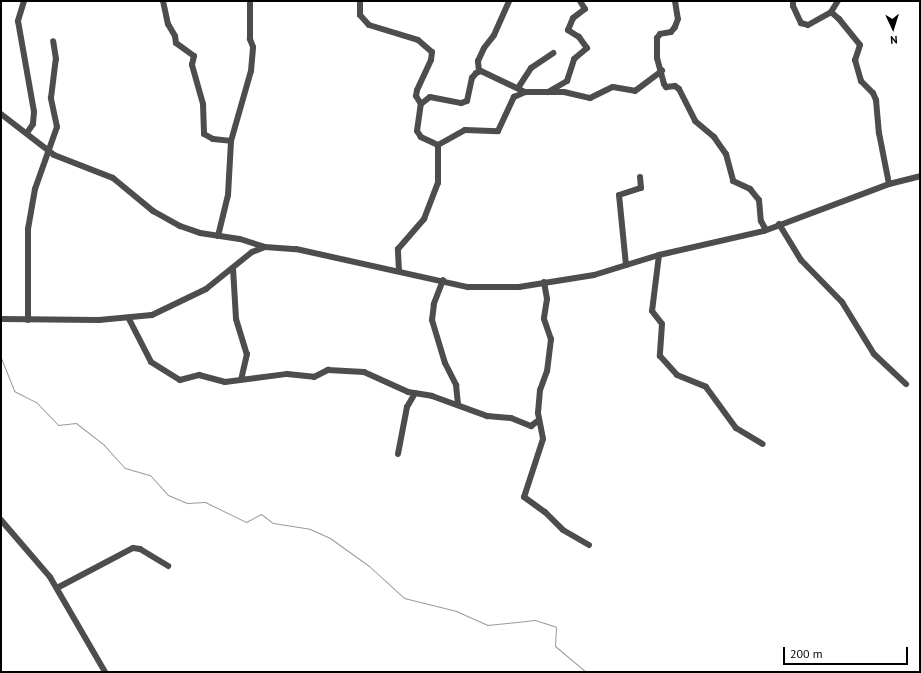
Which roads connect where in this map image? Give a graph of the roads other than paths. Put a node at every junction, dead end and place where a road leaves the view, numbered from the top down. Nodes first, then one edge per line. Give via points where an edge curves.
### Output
1 (24, 1) edge
2 (163, 1) edge
3 (250, 1) edge
4 (360, 1) edge
5 (509, 1) edge
6 (580, 1) edge
7 (675, 1) edge
8 (838, 1) edge
9 (792, 2) edge
10 (831, 12) junction
11 (53, 41) dead end
12 (553, 53) dead end
13 (478, 71) junction
14 (662, 71) junction
15 (518, 88) junction
16 (525, 92) junction
17 (547, 92) junction
18 (421, 104) junction
19 (1, 114) edge
20 (27, 133) junction
21 (231, 141) junction
22 (438, 145) junction
23 (47, 151) junction
24 (920, 176) edge
25 (640, 177) dead end
26 (889, 184) junction
27 (779, 224) junction
28 (766, 230) junction
29 (218, 236) junction
30 (265, 247) junction
31 (660, 255) junction
32 (626, 265) junction
33 (233, 268) junction
34 (399, 271) junction
35 (443, 280) junction
36 (544, 282) junction
37 (1, 319) edge
38 (129, 319) junction
39 (28, 320) junction
40 (240, 379) junction
41 (906, 384) dead end
42 (416, 393) junction
43 (458, 405) junction
44 (539, 420) junction
45 (763, 444) dead end
46 (398, 454) dead end
47 (1, 520) edge
48 (589, 545) dead end
49 (168, 566) dead end
50 (57, 588) junction
51 (105, 672) edge

1 - 20 street via 18,21 34,112 33,124
2 - 21 street via 168,24 177,45 194,56 192,65 203,104 204,134
3 - 21 street via 250,38 253,47 251,71
4 - 18 street via 360,16 369,25 418,40 432,52 431,60 417,90 416,96
5 - 13 street via 494,35 478,61
6 - 17 street via 585,9 573,18 568,29 582,40 587,48 574,59 567,81
7 - 14 street via 678,19 676,27 671,32 660,34 658,38 657,58
8 - 10 street
9 - 10 street via 803,24 810,25
10 - 26 street via 860,45 855,60 860,80 873,93 876,100 879,133
11 - 23 street via 56,59 51,98 57,127
12 - 15 street via 531,68
13 - 15 street
13 - 18 street via 472,78 467,101 461,103 430,97
14 - 17 street via 637,91 614,87 590,98
14 - 28 street via 665,86 675,86 679,89 695,121 714,137 726,154 733,181 750,189 759,200 761,221
15 - 16 street
16 - 17 street
16 - 22 street via 514,97 498,131 465,130
18 - 22 street via 417,134
19 - 20 street
20 - 23 street
21 - 29 street via 228,195
22 - 34 street via 436,194 421,224 398,249
23 - 29 street via 113,178 153,211 180,226
23 - 39 street via 35,189 28,230
24 - 26 street
25 - 32 street via 641,188 619,195
26 - 27 street
27 - 28 street
27 - 41 street via 801,260 842,302 874,354
28 - 31 street
29 - 30 street
30 - 33 street via 252,252
30 - 34 street via 296,249
31 - 32 street
31 - 45 street via 652,311 662,324 660,356 677,375 706,387 736,428
32 - 36 street via 594,274
33 - 38 street via 206,288 164,311
33 - 40 street via 236,319 247,354
34 - 35 street
35 - 36 street via 472,288 502,289
35 - 43 street via 434,304 432,324 457,388
36 - 44 street via 547,299 544,319 551,339 547,371 540,390
37 - 39 street
38 - 39 street
38 - 40 street via 151,362 175,378 186,380 199,375 222,382
40 - 42 street via 287,374 314,377 328,370 356,372
42 - 43 street
42 - 46 street via 407,407
43 - 44 street via 487,416 512,418 531,426
44 - 48 street via 542,443 524,497 567,533
47 - 50 street
49 - 50 street via 140,549 133,548
50 - 51 street

